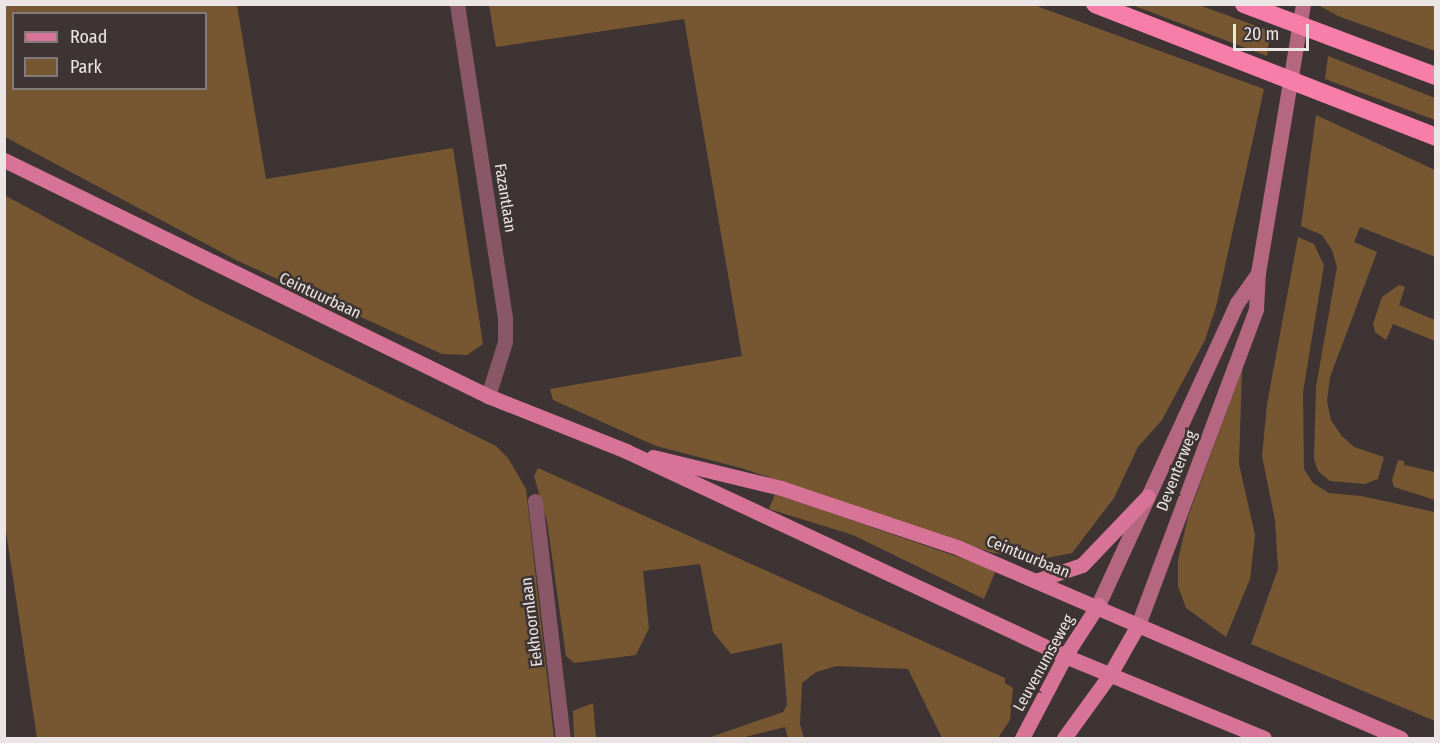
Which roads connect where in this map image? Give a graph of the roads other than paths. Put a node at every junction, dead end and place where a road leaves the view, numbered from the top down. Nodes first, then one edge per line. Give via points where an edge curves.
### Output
1 (457, 4) edge
2 (1095, 4) edge
3 (1244, 4) edge
4 (1303, 4) edge
5 (1436, 76) edge
6 (1436, 137) edge
7 (4, 160) edge
8 (1258, 273) junction
9 (488, 396) junction
10 (626, 451) junction
11 (1148, 496) junction
12 (535, 501) dead end
13 (1038, 580) junction
14 (1098, 605) junction
15 (1138, 625) junction
16 (1065, 656) junction
17 (1109, 676) junction
18 (563, 738) edge
19 (1022, 738) edge
20 (1064, 738) edge
21 (1264, 738) edge
22 (1401, 738) edge

1 - 9 street, Fazantlaan via 506,318 505,342
2 - 6 highway
3 - 5 highway
4 - 8 main road, Deventerweg
7 - 9 main road, Ceintuurbaan
8 - 11 main road, Deventerweg via 1237,303
8 - 15 main road, Deventerweg via 1256,309
9 - 10 main road, Ceintuurbaan
10 - 13 main road, Ceintuurbaan via 781,488 959,548
10 - 16 main road, Ceintuurbaan
11 - 13 main road via 1082,565
11 - 14 main road, Deventerweg
12 - 18 street, Eekhoornlaan
13 - 14 main road, Ceintuurbaan
14 - 15 main road, Ceintuurbaan
14 - 16 main road, Leuvenumseweg
15 - 17 main road, Deventerweg
15 - 22 main road, Ceintuurbaan
16 - 17 main road, Ceintuurbaan
16 - 19 main road, Leuvenumseweg
17 - 20 main road
17 - 21 main road, Ceintuurbaan

